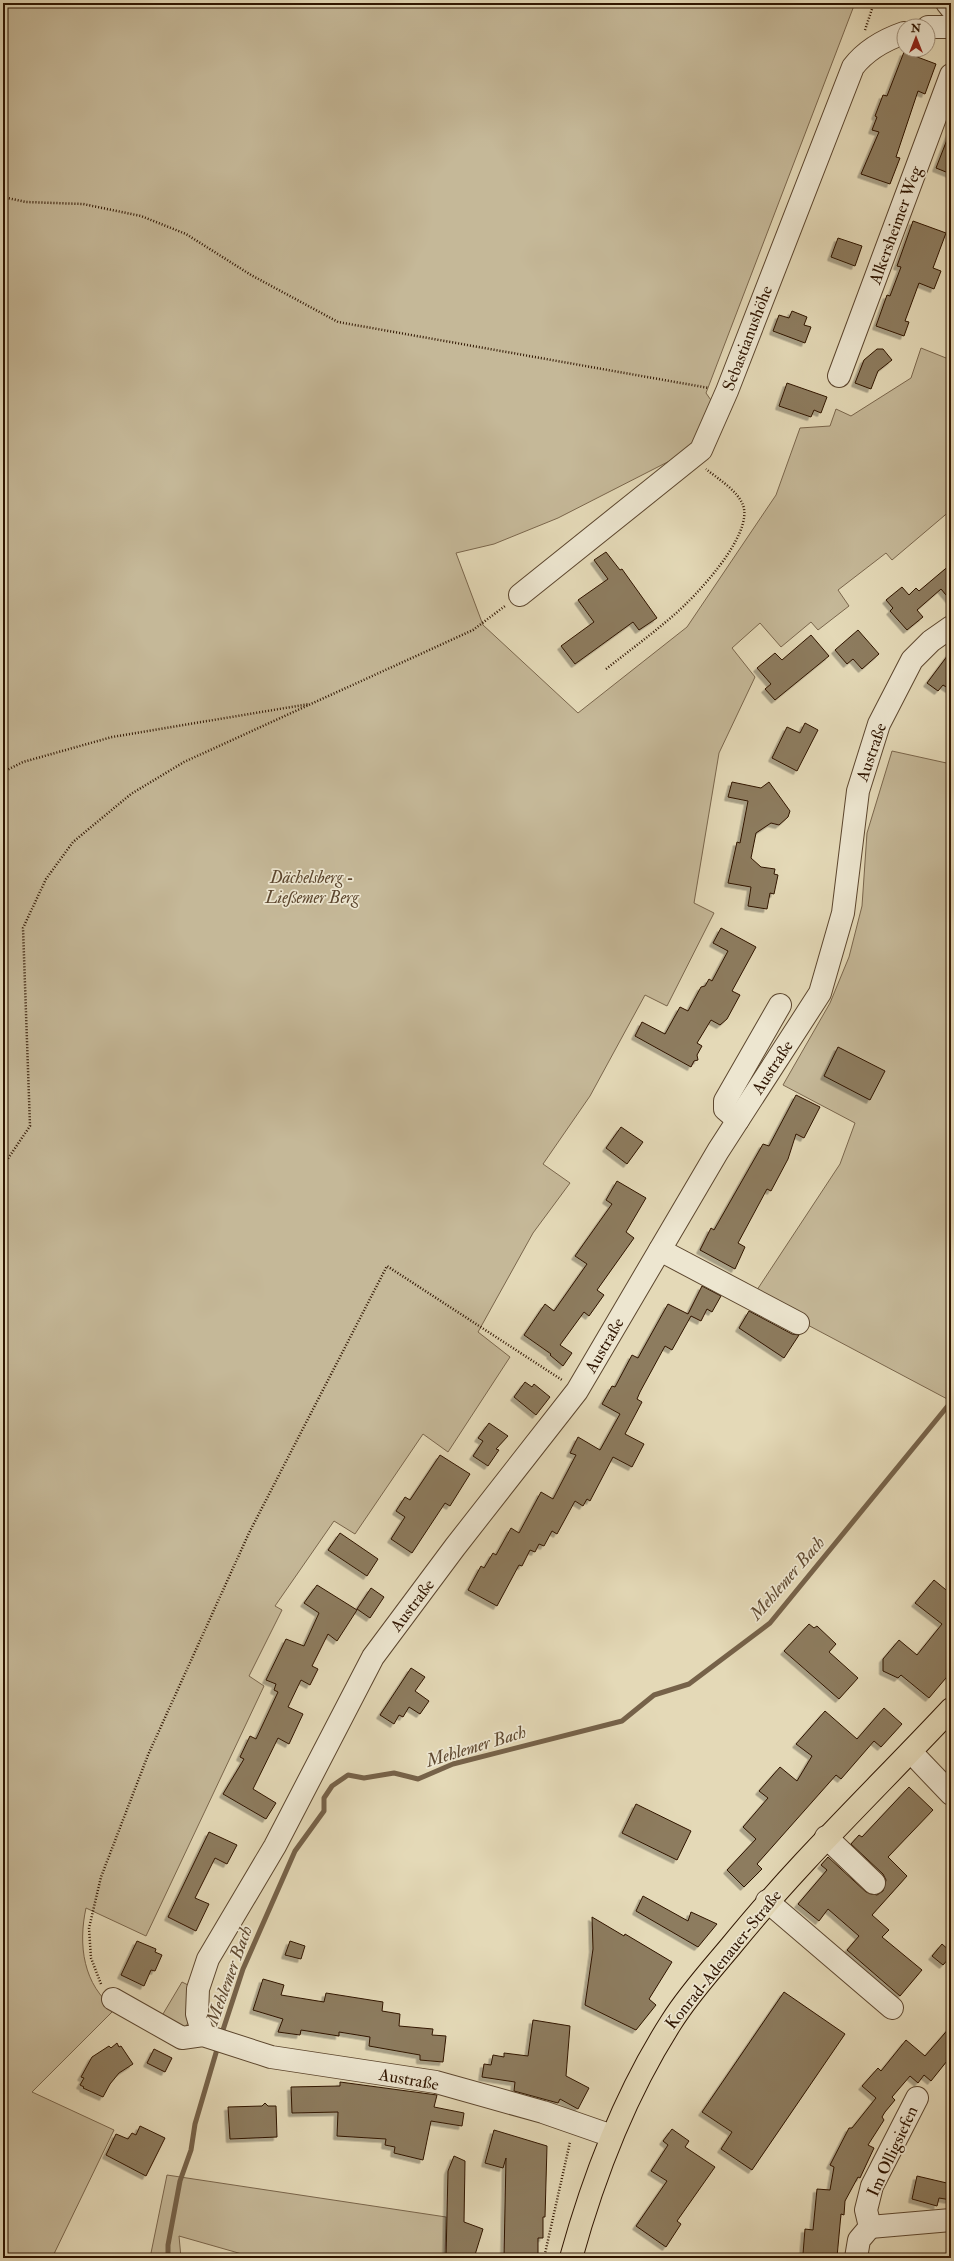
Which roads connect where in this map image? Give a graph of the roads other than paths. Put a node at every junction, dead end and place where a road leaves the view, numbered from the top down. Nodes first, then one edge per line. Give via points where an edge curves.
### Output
1 (947, 3) edge
2 (951, 8) edge
3 (936, 27) edge
4 (951, 27) edge
5 (896, 36) edge
6 (951, 75) edge
7 (839, 376) dead end
8 (520, 595) road end
9 (951, 627) edge
10 (780, 1005) dead end
11 (738, 1120) junction
12 (660, 1250) junction
13 (798, 1323) dead end
14 (951, 1709) edge
15 (911, 1752) junction
16 (951, 1794) edge
17 (826, 1837) junction
18 (874, 1883) dead end
19 (767, 1902) junction
20 (112, 1999) road end
21 (892, 2008) dead end
22 (207, 2037) junction
23 (917, 2098) dead end
24 (612, 2136) junction
25 (951, 2220) edge
26 (870, 2227) junction
27 (571, 2258) edge
28 (856, 2258) edge

1 - 2 street
3 - 4 street
5 - 8 street, Sebastianushöhe via 860,58 853,67 706,441 693,459
6 - 7 street, Alkersheimer Weg
9 - 11 street, Austraße via 931,641 912,660 879,724 858,791 843,913 820,993
10 - 11 street via 725,1101 725,1108
11 - 12 street, Austraße
12 - 13 street
12 - 22 street, Austraße via 577,1390 373,1657 275,1846 208,1959 198,1989 197,2014
14 - 15 main road, Konrad-Adenauer-Straße
15 - 16 street
15 - 17 main road, Konrad-Adenauer-Straße
17 - 18 street
17 - 19 main road, Konrad-Adenauer-Straße
19 - 21 street
19 - 24 main road, Konrad-Adenauer-Straße via 673,2019 633,2091
20 - 22 street, Austraße via 182,2038
22 - 24 street, Austraße via 271,2057 436,2082 543,2112
23 - 26 street, Im Olligsiefen via 872,2186 866,2210
24 - 27 main road, Konrad-Adenauer-Straße via 589,2194
25 - 26 street
26 - 28 street via 860,2240

